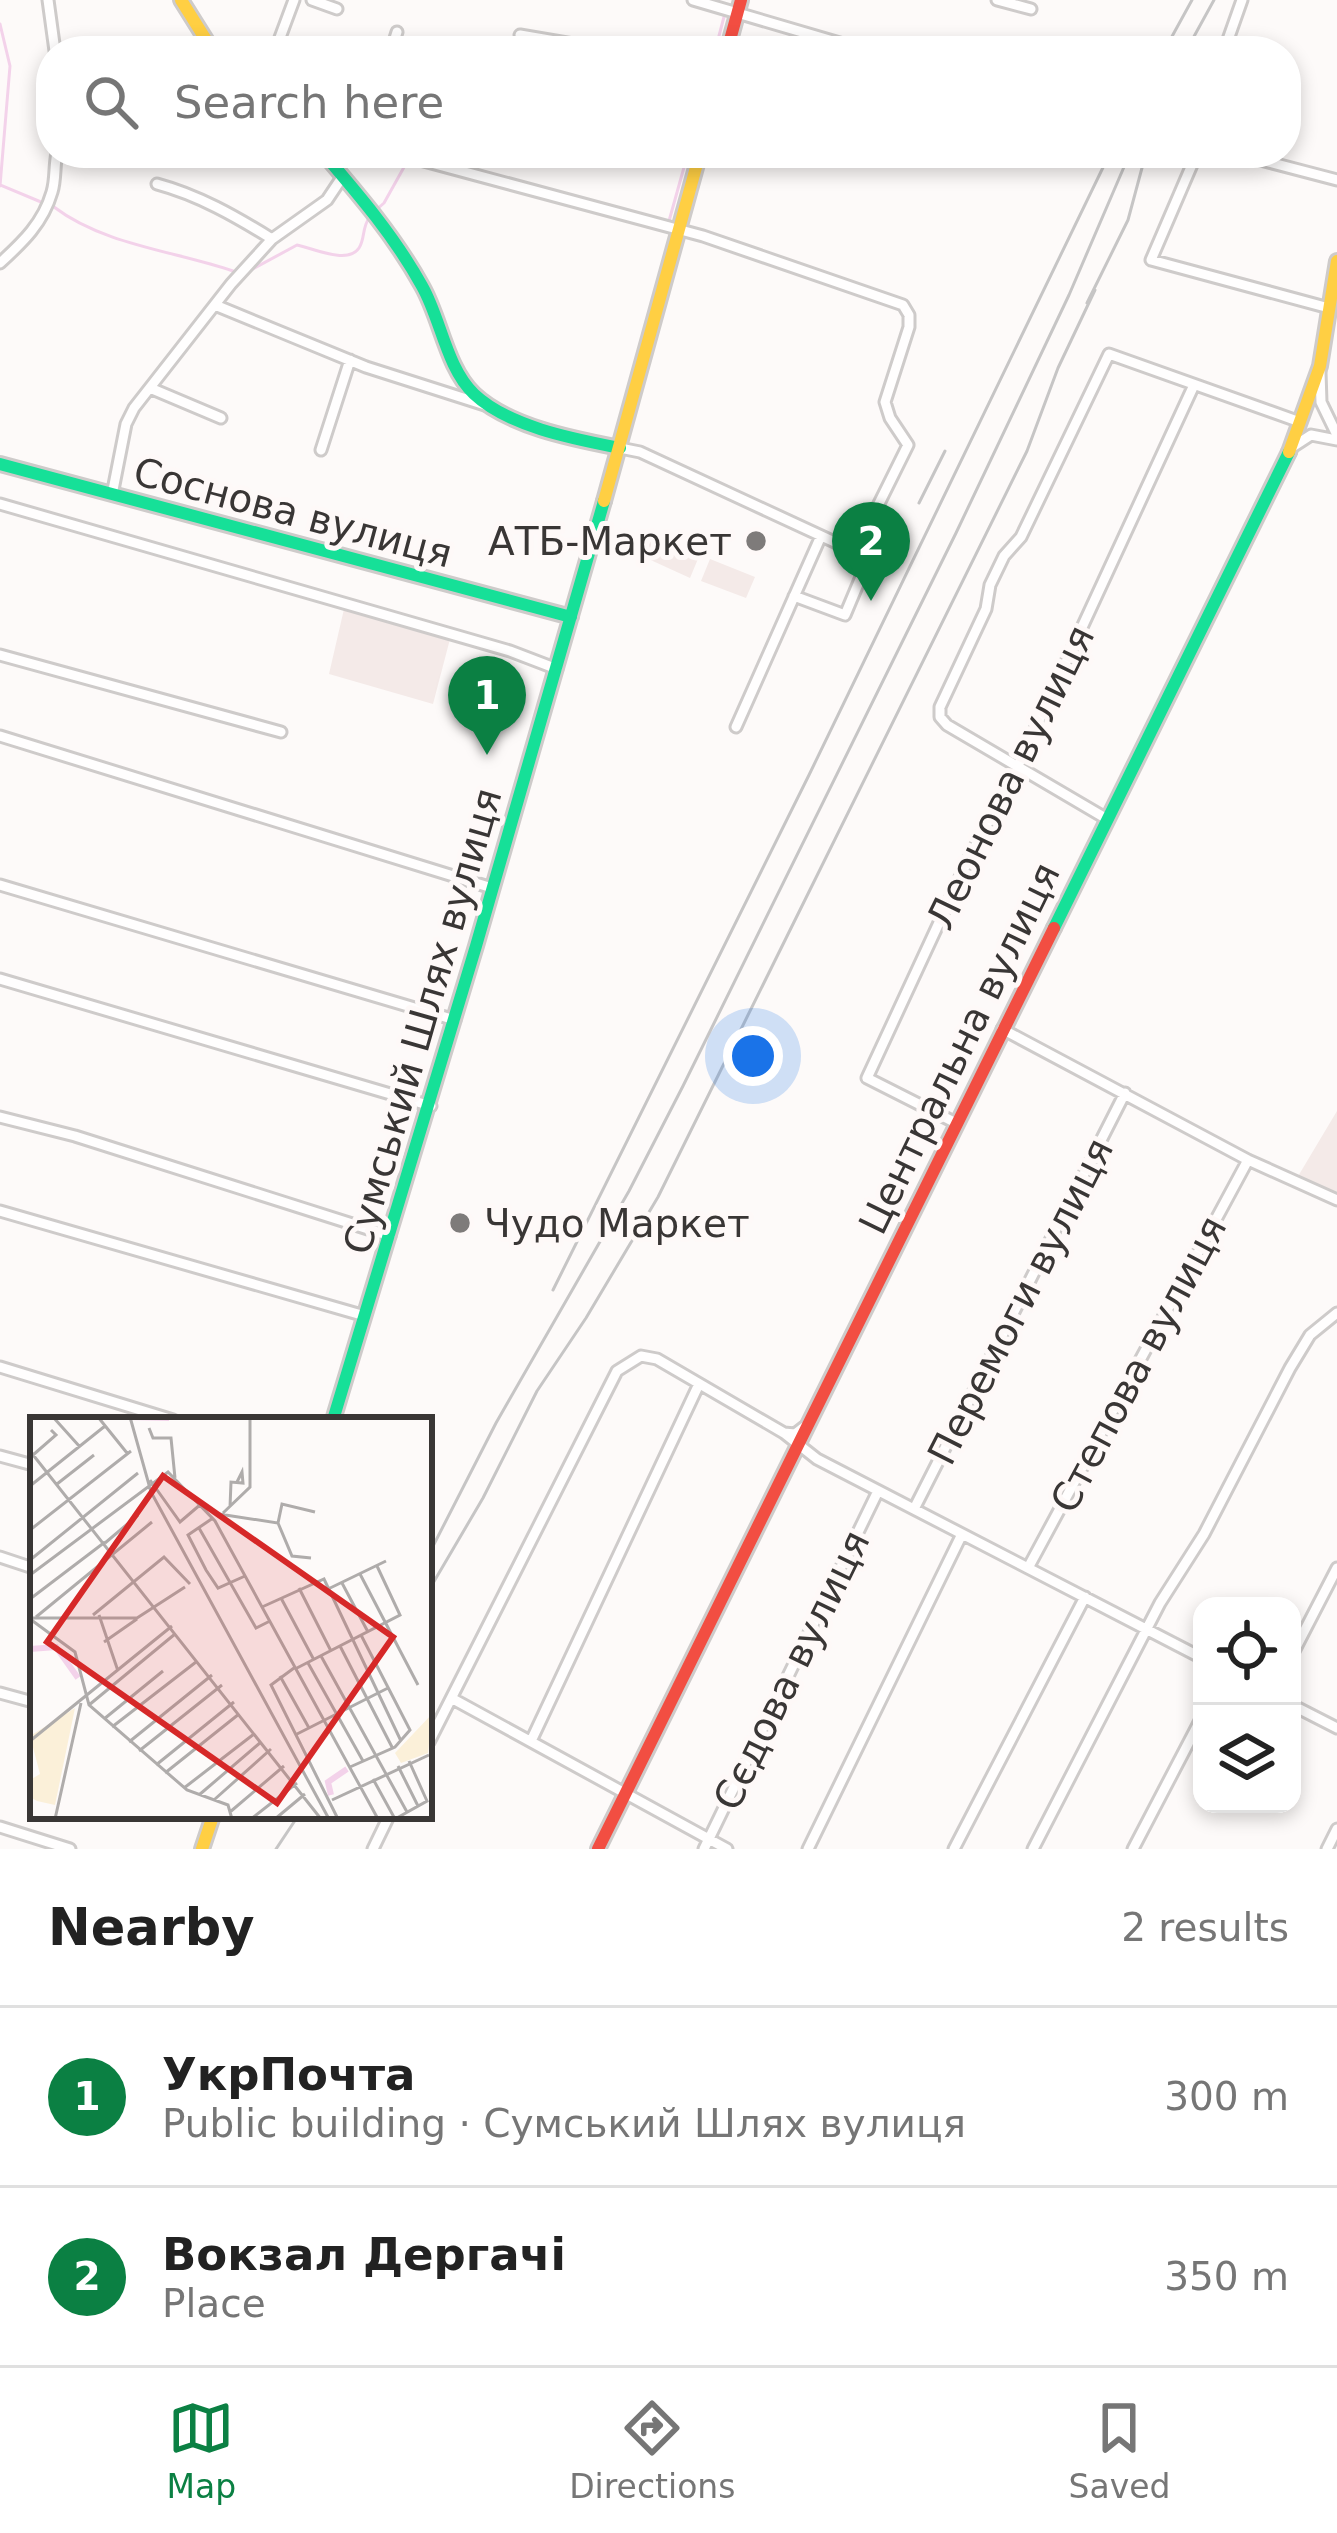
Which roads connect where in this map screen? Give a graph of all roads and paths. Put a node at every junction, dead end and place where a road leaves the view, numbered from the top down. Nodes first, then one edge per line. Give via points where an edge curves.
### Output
1 (48, 0) edge
2 (181, 0) edge
3 (294, 0) edge
4 (312, 0) edge
5 (693, 0) edge
6 (997, 0) edge
7 (1242, 0) edge
8 (740, 6) edge
9 (338, 9) dead end
10 (1031, 9) dead end
11 (397, 32) dead end
12 (520, 35) dead end
13 (54, 36) edge
14 (204, 36) edge
15 (281, 36) edge
16 (396, 36) edge
17 (526, 36) edge
18 (732, 36) edge
19 (825, 36) edge
20 (1229, 36) edge
21 (55, 168) edge
22 (337, 168) edge
23 (450, 168) edge
24 (696, 168) edge
25 (1190, 168) edge
26 (1291, 168) edge
27 (344, 176) junction
28 (1337, 180) edge
29 (157, 184) dead end
30 (679, 229) junction
31 (272, 239) junction
32 (1337, 261) edge
33 (0, 263) edge
34 (214, 305) junction
35 (1329, 308) junction
36 (350, 360) junction
37 (1320, 366) junction
38 (1194, 386) junction
39 (149, 388) junction
40 (494, 408) junction
41 (221, 418) dead end
42 (1300, 422) junction
43 (1337, 437) edge
44 (620, 448) junction
45 (1292, 448) junction
46 (322, 450) dead end
47 (0, 464) edge
48 (112, 495) junction
49 (0, 504) edge
50 (820, 536) junction
51 (855, 552) junction
52 (794, 596) junction
53 (571, 617) junction
54 (0, 655) edge
55 (557, 669) junction
56 (736, 727) dead end
57 (281, 732) dead end
58 (0, 736) edge
59 (1017, 768) junction
60 (1106, 820) junction
61 (0, 885) edge
62 (492, 888) junction
63 (0, 979) edge
64 (455, 1020) junction
65 (1002, 1029) junction
66 (1125, 1093) junction
67 (430, 1106) junction
68 (0, 1117) edge
69 (956, 1123) junction
70 (1248, 1160) junction
71 (1337, 1200) edge
72 (0, 1211) edge
73 (390, 1236) junction
74 (1337, 1313) edge
75 (365, 1316) junction
76 (0, 1366) edge
77 (699, 1384) junction
78 (163, 1417) edge
79 (334, 1417) edge
80 (805, 1426) junction
81 (784, 1433) junction
82 (800, 1446) junction
83 (0, 1456) edge
84 (30, 1464) edge
85 (878, 1491) junction
86 (914, 1509) junction
87 (962, 1534) junction
88 (0, 1558) edge
89 (30, 1567) edge
90 (1028, 1568) junction
91 (1337, 1568) edge
92 (1085, 1597) junction
93 (1148, 1629) junction
94 (1301, 1637) edge
95 (1193, 1653) edge
96 (0, 1693) edge
97 (452, 1699) junction
98 (30, 1701) edge
99 (1301, 1710) edge
100 (1337, 1729) edge
101 (1193, 1734) edge
102 (432, 1736) edge
103 (531, 1741) junction
104 (626, 1793) junction
105 (213, 1819) edge
106 (388, 1819) edge
107 (0, 1827) edge
108 (1337, 1829) edge
109 (706, 1844) edge
110 (70, 1849) edge
111 (202, 1849) edge
112 (373, 1849) edge
113 (598, 1849) edge
114 (727, 1849) edge
115 (808, 1849) edge
116 (954, 1849) edge
117 (1033, 1849) edge
118 (1133, 1849) edge
119 (1327, 1849) edge

1 - 13 street
2 - 14 street
3 - 15 street
4 - 9 street
5 - 8 street
6 - 10 street
7 - 20 street
8 - 18 street
8 - 19 street
11 - 16 street
12 - 17 street
21 - 33 street via 44,214
22 - 27 street
23 - 30 street
24 - 30 street, Сумський Шлях вулиця
25 - 35 street via 1151,260
26 - 28 street
27 - 31 street via 316,209
27 - 40 street via 430,299 473,394
29 - 31 street
30 - 44 street, Сумський Шлях вулиця
30 - 51 street via 903,305 909,315 886,402 908,446
31 - 34 street
32 - 35 street, Центральна вулиця
34 - 36 street
34 - 39 street
35 - 37 street, Центральна вулиця
36 - 40 street
36 - 46 street
37 - 42 street, Центральна вулиця
37 - 43 street via 1321,403
38 - 42 street
38 - 59 street, Леонова вулиця
38 - 59 street via 1115,354 1105,358 990,585 940,717
39 - 41 street
39 - 48 street via 126,424
40 - 44 street
42 - 45 street, Центральна вулиця
43 - 45 street via 1311,435
44 - 50 street
44 - 53 street, Сумський Шлях вулиця
45 - 60 street, Центральна вулиця
47 - 48 street, Соснова вулиця
48 - 53 street, Соснова вулиця
49 - 55 street
50 - 51 street
50 - 52 street
51 - 52 street via 869,558 845,615
52 - 56 street
53 - 55 street, Сумський Шлях вулиця
54 - 57 street
55 - 62 street, Сумський Шлях вулиця
58 - 62 street
59 - 60 street
59 - 69 street, Леонова вулиця via 867,1078
60 - 65 street, Центральна вулиця
61 - 64 street
62 - 64 street, Сумський Шлях вулиця
63 - 67 street
64 - 67 street, Сумський Шлях вулиця
65 - 66 street
65 - 69 street, Центральна вулиця
66 - 70 street
66 - 86 street, Перемоги вулиця
67 - 73 street, Сумський Шлях вулиця
68 - 73 street
69 - 80 street, Центральна вулиця
70 - 71 street
70 - 90 street, Степова вулиця
72 - 75 street
73 - 75 street, Сумський Шлях вулиця
74 - 93 street via 1290,1367
75 - 79 street, Сумський Шлях вулиця
76 - 78 street
77 - 81 street
77 - 97 street via 641,1356 617,1371
77 - 103 street
80 - 81 street
80 - 82 street, Центральна вулиця
81 - 82 street
82 - 85 street
82 - 104 street, Центральна вулиця
83 - 84 street
85 - 86 street
85 - 109 street, Сєдова вулиця
86 - 87 street
87 - 90 street
87 - 115 street
88 - 89 street
90 - 92 street
91 - 94 street
92 - 93 street
92 - 116 street
93 - 95 street
93 - 117 street
96 - 98 street
97 - 102 street
97 - 103 street
99 - 100 street
101 - 118 street
103 - 104 street
104 - 109 street
104 - 113 street, Центральна вулиця
105 - 111 street
106 - 112 street
107 - 110 street
108 - 119 street
109 - 114 street

